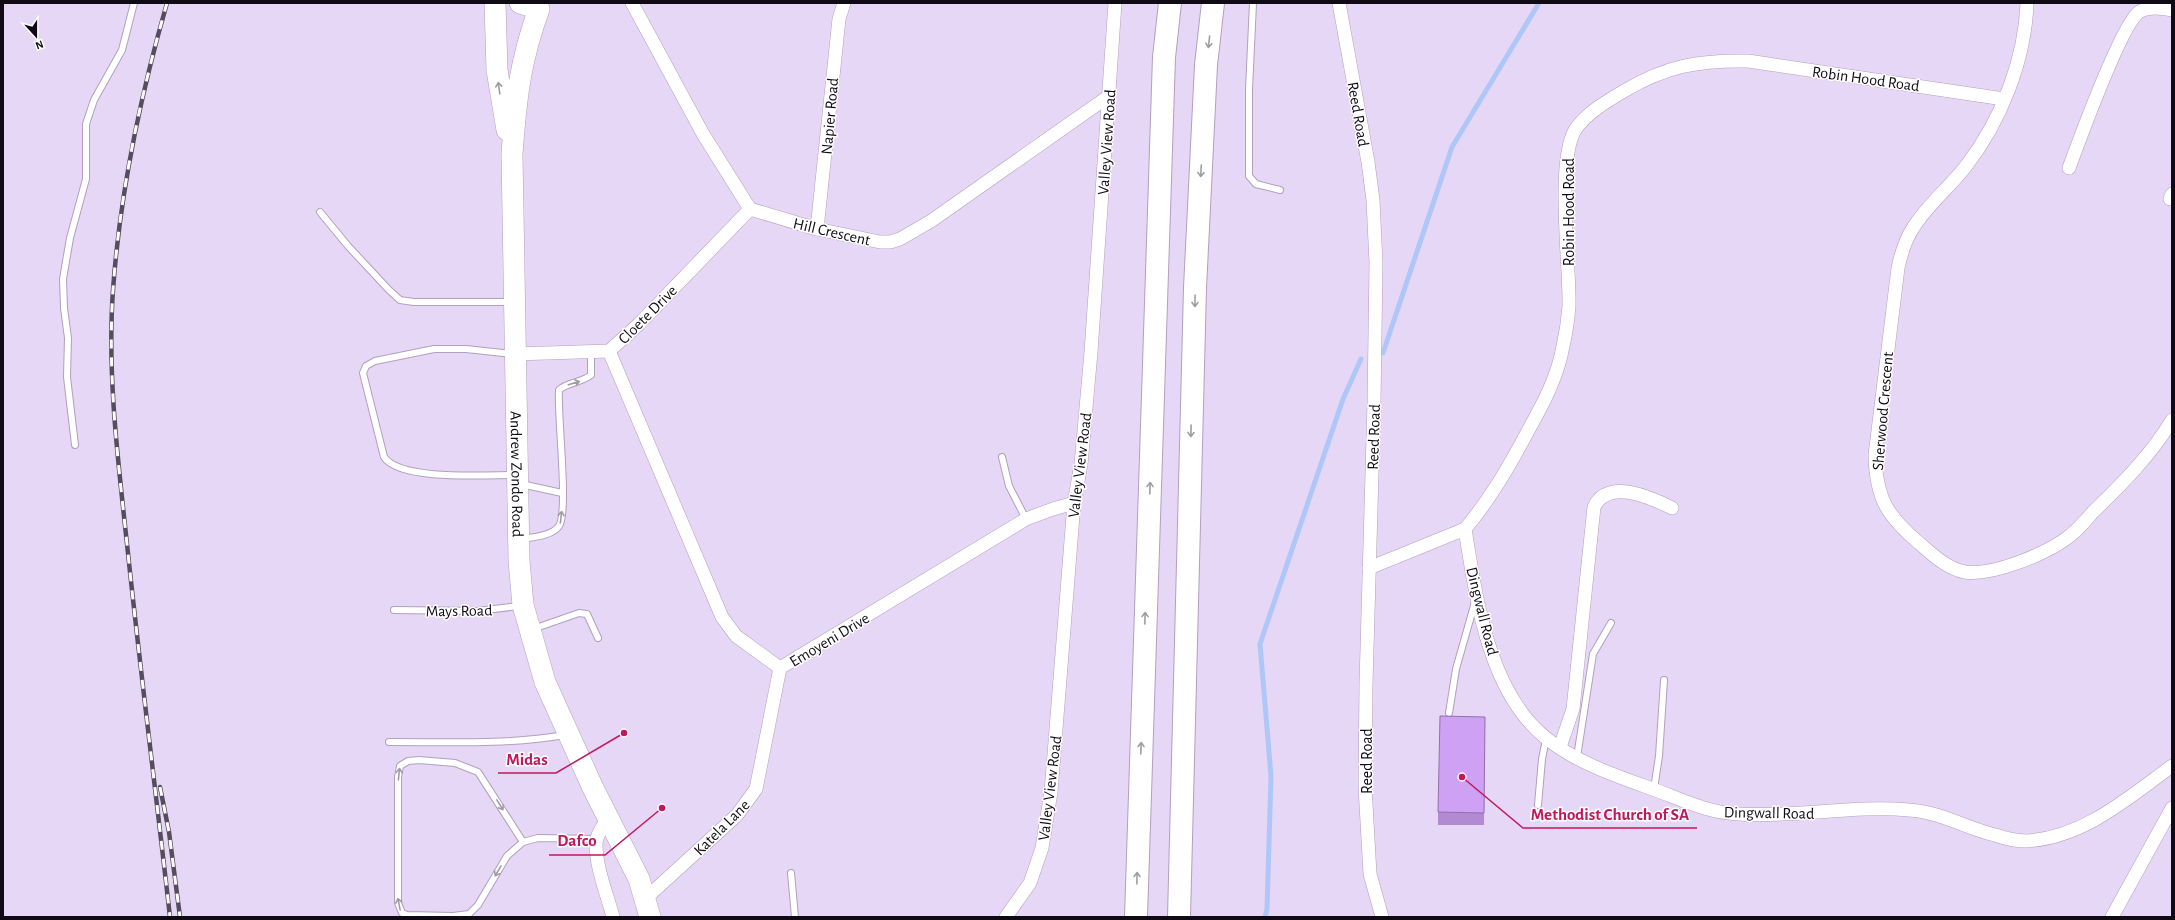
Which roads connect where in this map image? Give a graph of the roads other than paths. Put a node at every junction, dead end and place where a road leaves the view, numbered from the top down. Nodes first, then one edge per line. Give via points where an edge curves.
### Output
1 (134, 3) edge
2 (495, 3) edge
3 (520, 3) edge
4 (632, 3) edge
5 (844, 3) edge
6 (1115, 3) edge
7 (1170, 3) edge
8 (1213, 3) edge
9 (1253, 3) edge
10 (1338, 3) edge
11 (2027, 3) edge
12 (2172, 10) edge
13 (1109, 96) junction
14 (2004, 98) junction
15 (512, 154) junction
16 (2069, 168) dead end
17 (1280, 190) dead end
18 (750, 209) junction
19 (320, 212) dead end
20 (817, 229) junction
21 (514, 302) junction
22 (608, 351) junction
23 (591, 352) junction
24 (515, 354) junction
25 (2172, 420) edge
26 (75, 445) dead end
27 (1002, 457) dead end
28 (518, 479) junction
29 (562, 493) junction
30 (1074, 503) junction
31 (1672, 508) dead end
32 (1026, 519) junction
33 (1465, 529) junction
34 (518, 539) junction
35 (1369, 568) junction
36 (1476, 598) junction
37 (523, 605) junction
38 (394, 610) dead end
39 (1612, 623) dead end
40 (530, 630) junction
41 (598, 638) dead end
42 (780, 668) junction
43 (1664, 680) dead end
44 (1449, 713) dead end
45 (568, 734) junction
46 (1546, 739) junction
47 (390, 742) dead end
48 (1560, 747) junction
49 (1577, 757) junction
50 (2172, 766) edge
51 (1654, 789) junction
52 (1538, 805) dead end
53 (2172, 808) edge
54 (608, 819) junction
55 (597, 839) junction
56 (523, 842) junction
57 (791, 873) dead end
58 (648, 907) edge
59 (613, 917) edge
60 (795, 917) edge
61 (1006, 917) edge
62 (1136, 917) edge
63 (1179, 917) edge
64 (1382, 917) edge
65 (2112, 917) edge

1 - 26 lane via 122,50 94,100 86,124 86,179 70,238 63,279 68,338 67,376
15 -> 2 main road via 497,70
3 - 15 main road, Andrew Zondo Road via 539,9 521,68
4 - 18 street via 703,134
5 - 20 street, Napier Road via 839,19
6 - 13 street, Valley View Road
62 -> 7 highway via 1164,57
8 -> 63 highway via 1206,65 1195,288
9 - 17 lane via 1249,89 1249,176 1256,184
10 - 35 street, Reed Road via 1373,200 1376,317
11 - 14 street, Sherwood Crescent via 2026,28 2020,54
12 - 16 street via 2145,9 2130,23 2105,76
13 - 20 street, Hill Crescent via 900,239 880,242
13 - 30 street, Valley View Road via 1081,464
14 - 25 street, Sherwood Crescent via 1985,139 1966,166 1913,228 1903,247 1898,268 1875,455 1876,481 1886,506 1900,527 1943,563 1965,572 1988,571 2019,562 2068,538 2126,480
14 - 33 street, Robin Hood Road via 1763,63 1717,60 1686,64 1664,71 1637,83 1593,112 1576,129 1569,144 1566,167 1569,307 1559,364 1542,406 1503,476
15 - 21 main road, Andrew Zondo Road
18 - 20 street, Hill Crescent
18 - 22 street, Cloete Drive via 639,324
19 - 21 lane via 348,246 400,300
21 - 24 main road, Andrew Zondo Road
22 - 23 street, Cloete Drive
22 - 42 street, Emoyeni Drive via 722,617 736,636
23 - 24 street, Cloete Drive
29 -> 23 lane via 559,390 562,386 580,382 591,375
24 - 28 main road, Andrew Zondo Road
24 - 28 lane via 434,349 375,361 366,366 363,373 384,457 395,467 434,474
27 - 32 lane via 1009,486
28 - 29 lane
28 - 34 main road, Andrew Zondo Road
34 -> 29 lane via 555,530 560,525
30 - 32 street, Emoyeni Drive
30 - 61 street, Valley View Road via 1051,792 1043,841 1038,865 1030,883
31 - 48 street via 1640,494 1617,492 1604,495 1594,507 1573,709
32 - 42 street, Emoyeni Drive
33 - 35 street
33 - 36 street, Dingwall Road
34 - 37 main road, Andrew Zondo Road
35 - 64 street, Reed Road via 1365,786 1370,874
36 - 44 lane via 1456,669
36 - 46 street, Dingwall Road via 1490,649 1512,698
37 - 38 lane, Mays Road via 478,611
37 - 40 main road, Andrew Zondo Road
39 - 49 lane via 1593,654
40 - 41 lane via 579,613 587,614
40 - 45 main road, Andrew Zondo Road via 545,682
42 - 58 street, Katela Lane via 756,789 737,815
43 - 51 lane via 1660,749
45 - 47 lane via 505,743
45 - 54 main road, Andrew Zondo Road
46 - 48 street, Dingwall Road
46 - 52 lane
48 - 49 street, Dingwall Road
49 - 51 street, Dingwall Road
50 - 51 street, Dingwall Road via 2112,810 2079,828 2053,837 2024,841 1993,835 1940,815 1909,810 1736,814 1703,807
53 - 65 street
54 - 55 street
54 - 58 main road, Andrew Zondo Road via 639,880
55 - 56 lane via 538,838
55 - 59 street via 598,857
56 -> 56 lane via 507,856 478,905 469,914 417,916 402,913 398,903 400,766 408,761 419,760 455,763 478,772
57 - 60 lane

